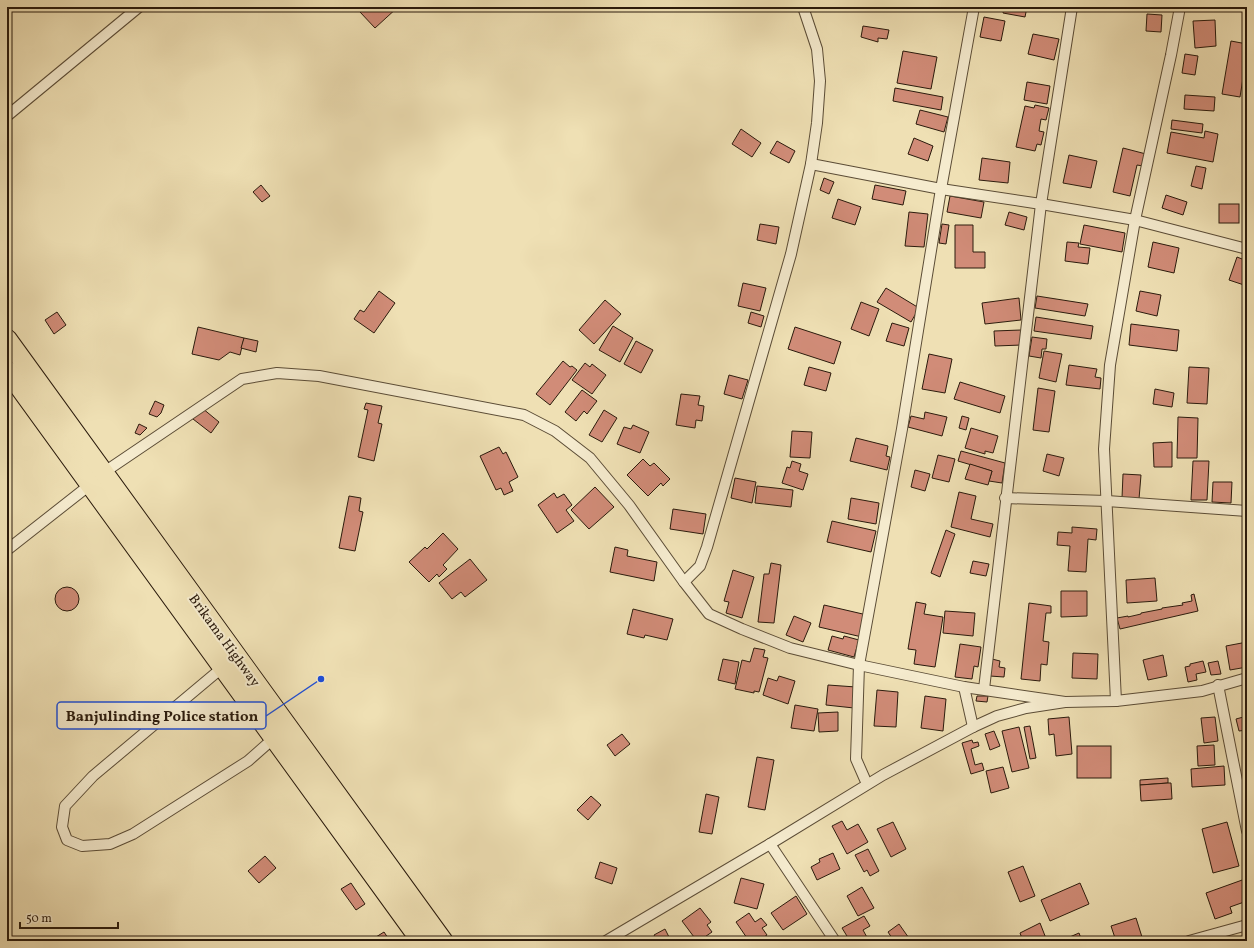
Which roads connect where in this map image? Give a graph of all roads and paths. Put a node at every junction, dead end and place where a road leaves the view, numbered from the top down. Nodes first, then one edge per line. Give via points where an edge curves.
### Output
1 (139, 7) edge
2 (803, 7) edge
3 (974, 7) edge
4 (1072, 7) edge
5 (1180, 7) edge
6 (7, 116) edge
7 (811, 164) junction
8 (940, 190) junction
9 (1041, 204) junction
10 (1135, 220) junction
11 (1247, 249) edge
12 (7, 339) edge
13 (7, 370) edge
14 (97, 479) junction
15 (1005, 498) junction
16 (1107, 502) junction
17 (1247, 511) edge
18 (7, 550) edge
19 (684, 582) junction
20 (179, 591) junction
21 (859, 665) junction
22 (223, 667) junction
23 (1247, 678) edge
24 (1218, 685) junction
25 (964, 687) junction
26 (984, 689) junction
27 (1116, 701) junction
28 (1065, 702) junction
29 (973, 727) junction
30 (274, 738) junction
31 (867, 784) junction
32 (338, 811) junction
33 (1247, 831) edge
34 (770, 844) junction
35 (1247, 926) edge
36 (421, 941) edge
37 (443, 941) edge
38 (606, 941) edge
39 (835, 941) edge
40 (1189, 941) edge

1 - 6 street
2 - 7 street via 817,49 820,81
3 - 8 street
4 - 9 street
5 - 10 street
7 - 8 street
7 - 19 street via 791,254 707,547 700,566
8 - 9 street
8 - 21 street via 902,429
9 - 10 street
9 - 15 street
10 - 11 street
10 - 16 street via 1110,365 1104,449
12 - 14 highway, Brikama Highway
13 - 14 highway, Brikama Highway
14 - 18 street
14 - 19 street via 242,378 277,373 319,376 524,415 554,431 590,458 629,505
14 - 20 highway, Brikama Highway
15 - 16 street
15 - 26 street
16 - 17 street
16 - 27 street
19 - 21 street via 709,614 790,648
20 - 22 highway, Brikama Highway
20 - 32 highway, Brikama Highway
21 - 25 street
21 - 31 street via 856,758
22 - 30 highway, Brikama Highway
22 - 30 street via 93,776 64,806 62,827 67,840 82,846 110,844 133,834 248,761
23 - 24 street
24 - 27 street via 1202,691
24 - 33 street
25 - 26 street
25 - 29 street
26 - 28 street
27 - 28 street
28 - 29 street via 1026,708 997,716
29 - 31 street
30 - 32 highway, Brikama Highway
31 - 34 street
32 - 36 highway, Brikama Highway
32 - 37 highway, Brikama Highway
34 - 38 street
34 - 39 street
35 - 40 street

